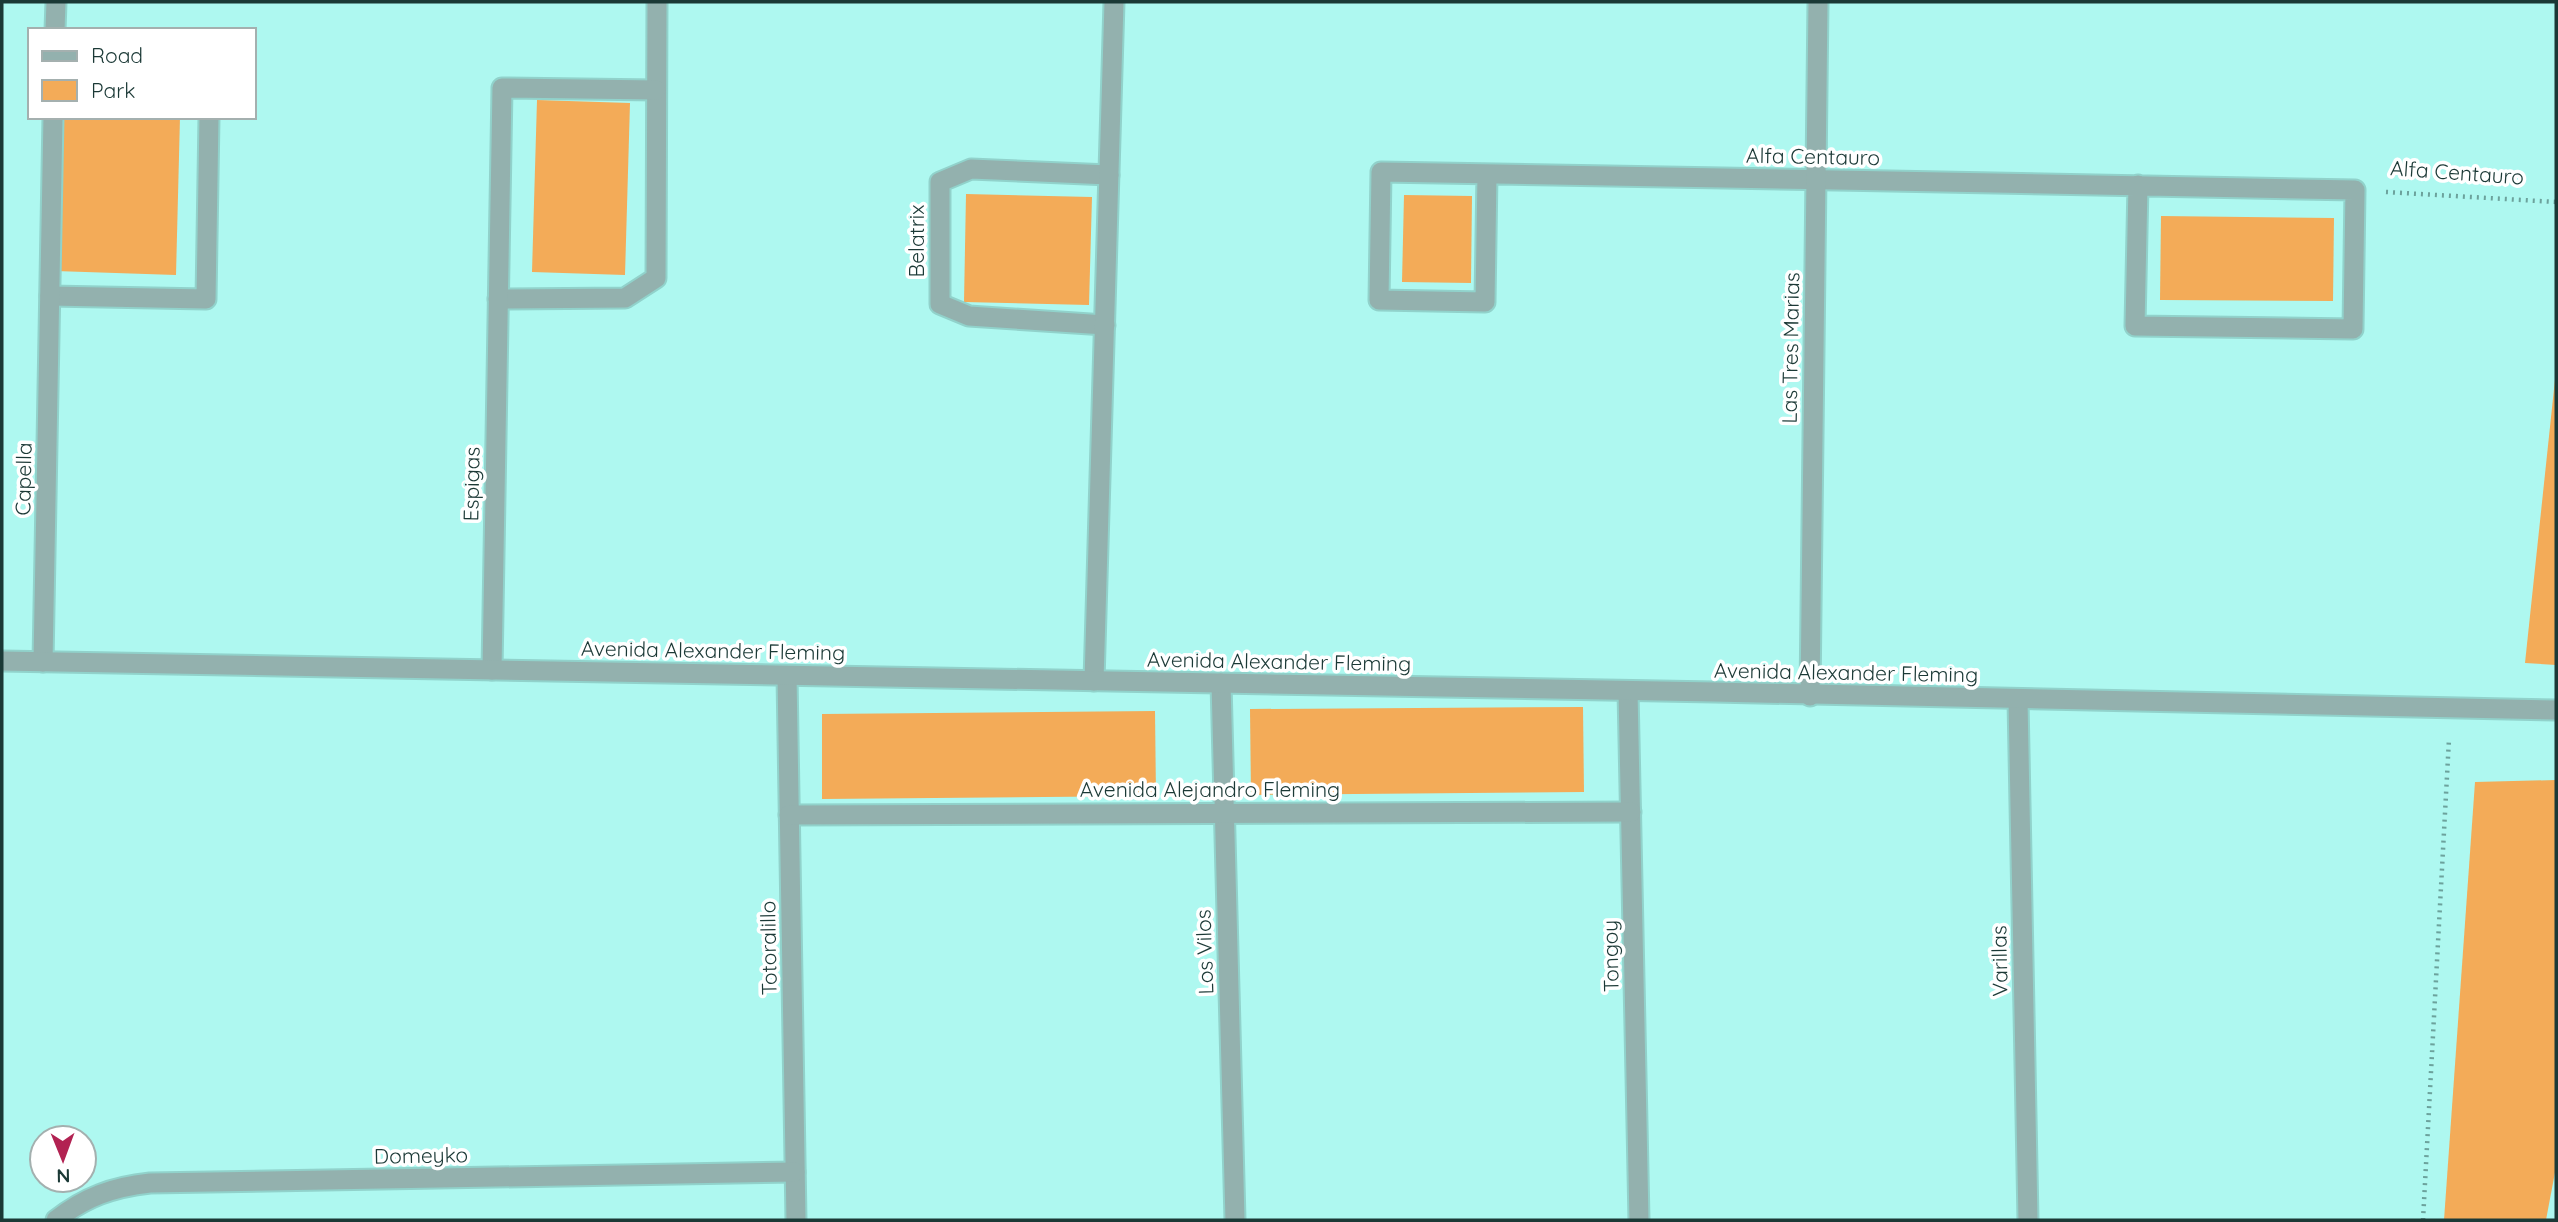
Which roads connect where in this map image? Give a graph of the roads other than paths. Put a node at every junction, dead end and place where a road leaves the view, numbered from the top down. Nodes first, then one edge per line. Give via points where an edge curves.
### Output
1 (56, 2) edge
2 (657, 2) edge
3 (1114, 2) edge
4 (1818, 2) edge
5 (55, 28) edge
6 (656, 90) junction
7 (53, 119) edge
8 (209, 119) edge
9 (1487, 174) junction
10 (1109, 175) junction
11 (1816, 180) junction
12 (2138, 186) junction
13 (50, 296) junction
14 (498, 299) junction
15 (1105, 325) junction
16 (2, 661) edge
17 (43, 662) junction
18 (492, 670) junction
19 (787, 676) junction
20 (1094, 681) junction
21 (1221, 683) junction
22 (1628, 691) junction
23 (1810, 696) junction
24 (2018, 700) junction
25 (2556, 710) edge
26 (1631, 812) junction
27 (1224, 813) junction
28 (789, 815) junction
29 (795, 1172) junction
30 (56, 1220) edge
31 (796, 1220) edge
32 (1235, 1220) edge
33 (1639, 1220) edge
34 (2028, 1220) edge

1 - 5 street
2 - 6 street
3 - 10 street
4 - 11 street, Las Tres Marias
6 - 14 street via 656,278 625,298
6 - 14 street, Espigas via 502,88
7 - 13 street, Capella
8 - 13 street via 206,299
9 - 9 street, Alfa Centauro via 1381,172 1379,300 1485,302
9 - 11 street, Alfa Centauro
10 - 15 street
10 - 15 street, Belatrix via 971,169 940,182 940,304 969,316
11 - 12 street, Alfa Centauro
11 - 23 street, Las Tres Marias
12 - 12 street, Alfa Centauro via 2355,190 2353,329 2135,326
13 - 17 street, Capella
14 - 18 street, Espigas
15 - 20 street
16 - 17 street, Avenida Alexander Fleming
17 - 18 street, Avenida Alexander Fleming
18 - 19 street, Avenida Alexander Fleming
19 - 20 street, Avenida Alexander Fleming
19 - 28 street, Totoralillo
20 - 21 street, Avenida Alexander Fleming
21 - 22 street, Avenida Alexander Fleming
21 - 27 street, Los Vilos
22 - 23 street, Avenida Alexander Fleming
22 - 26 street, Tongoy
23 - 24 street, Avenida Alexander Fleming
24 - 25 street, Avenida Alexander Fleming
24 - 34 street, Varillas
26 - 27 street, Avenida Alejandro Fleming
26 - 33 street, Tongoy
27 - 28 street, Avenida Alejandro Fleming
27 - 32 street, Los Vilos
28 - 29 street, Totoralillo
29 - 30 street, Domeyko via 150,1183 98,1194
29 - 31 street, Totoralillo

